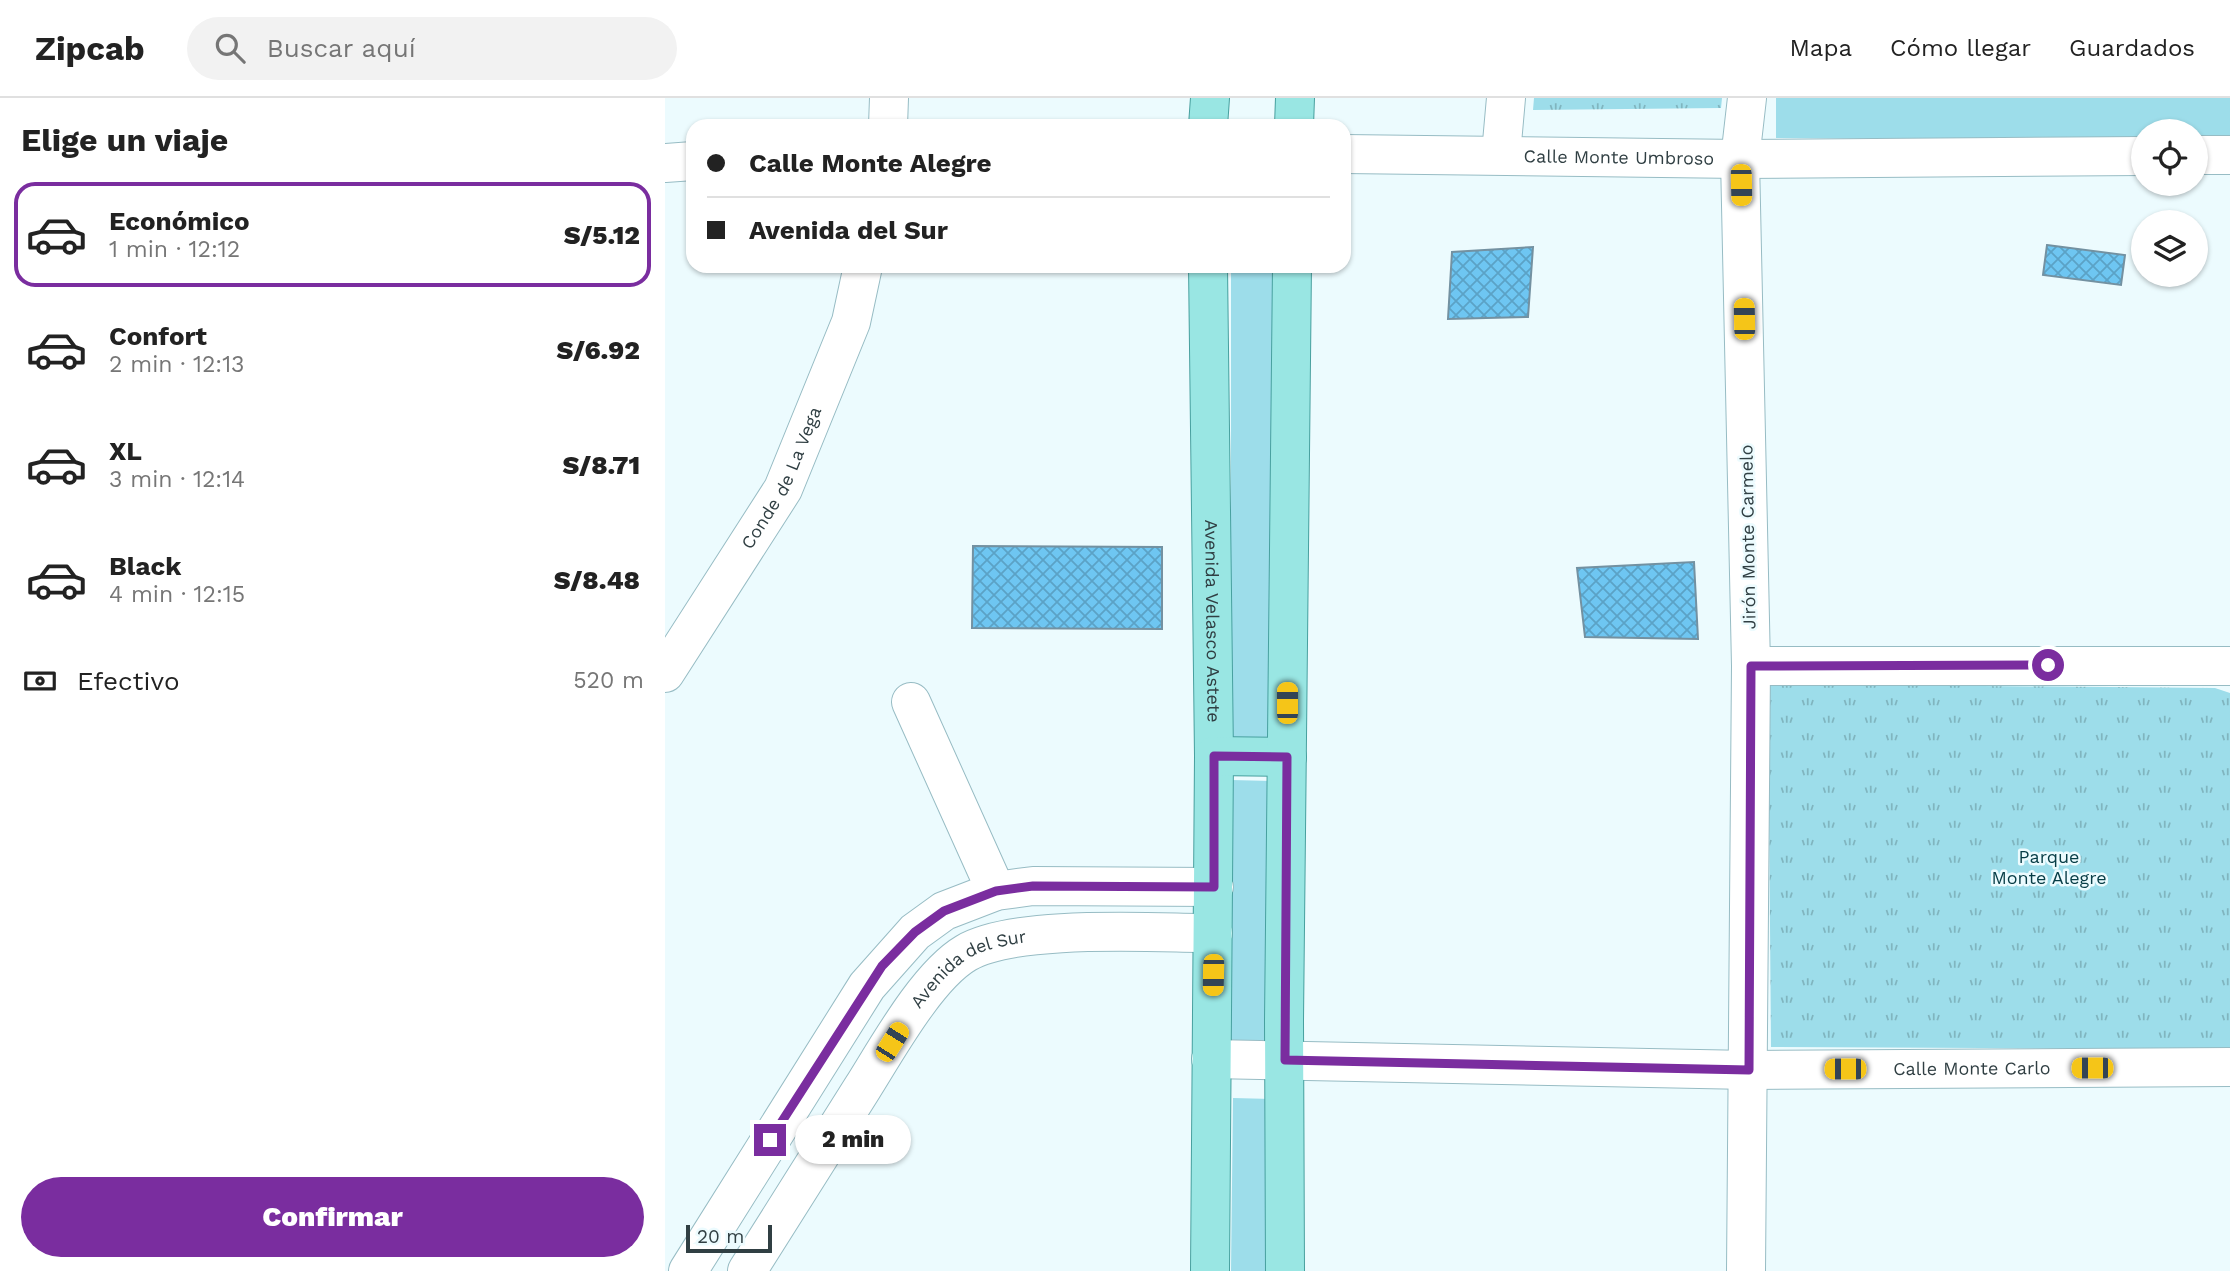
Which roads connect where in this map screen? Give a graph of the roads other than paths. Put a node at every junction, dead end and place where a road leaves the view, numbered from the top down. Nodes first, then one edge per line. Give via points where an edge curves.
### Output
1 (889, 98) edge
2 (1210, 98) edge
3 (1295, 98) edge
4 (1506, 98) edge
5 (1747, 98) edge
6 (888, 119) edge
7 (1208, 119) edge
8 (1294, 119) edge
9 (1351, 154) edge
10 (1501, 154) junction
11 (2208, 155) edge
12 (2230, 155) edge
13 (2131, 156) edge
14 (1740, 159) junction
15 (686, 162) edge
16 (665, 163) edge
17 (862, 273) edge
18 (1208, 273) edge
19 (1291, 273) edge
20 (1751, 666) junction
21 (2230, 666) edge
22 (665, 673) edge
23 (911, 702) dead end
24 (1214, 756) junction
25 (1287, 757) junction
26 (1214, 887) junction
27 (996, 891) junction
28 (1213, 933) junction
29 (1211, 1059) junction
30 (1285, 1060) junction
31 (2230, 1067) edge
32 (1749, 1070) junction
33 (688, 1271) edge
34 (747, 1271) edge
35 (1210, 1271) edge
36 (1285, 1271) edge
37 (1746, 1271) edge

1 - 6 street
2 - 7 main road
3 - 8 main road
4 - 10 street
5 - 14 street, Jirón Monte Carmelo
9 - 10 street, Calle Monte Umbroso
10 - 14 street, Calle Monte Umbroso
11 - 12 street
13 - 14 street, Calle Monte Umbroso
14 - 20 street, Jirón Monte Carmelo
15 - 16 street
17 - 22 street, Conde de La Vega via 851,322 783,489
18 - 24 main road, Avenida Velasco Astete
19 - 25 main road
20 - 21 street
20 - 32 street, Jirón Monte Carmelo
23 - 27 street
24 - 25 main road
24 - 26 main road, Avenida Velasco Astete
25 - 30 main road
26 - 27 street via 1033,886
26 - 28 main road, Avenida Velasco Astete
27 - 33 street via 944,911 915,932 882,966
28 - 29 main road, Avenida Velasco Astete
28 - 34 street, Avenida del Sur via 1041,934 999,941 966,953 906,1019
29 - 30 street, Calle Monte Carlo
29 - 35 main road, Avenida Velasco Astete
30 - 32 street, Calle Monte Carlo
30 - 36 main road
31 - 32 street, Calle Monte Carlo
32 - 37 street, Jirón Monte Carmelo

